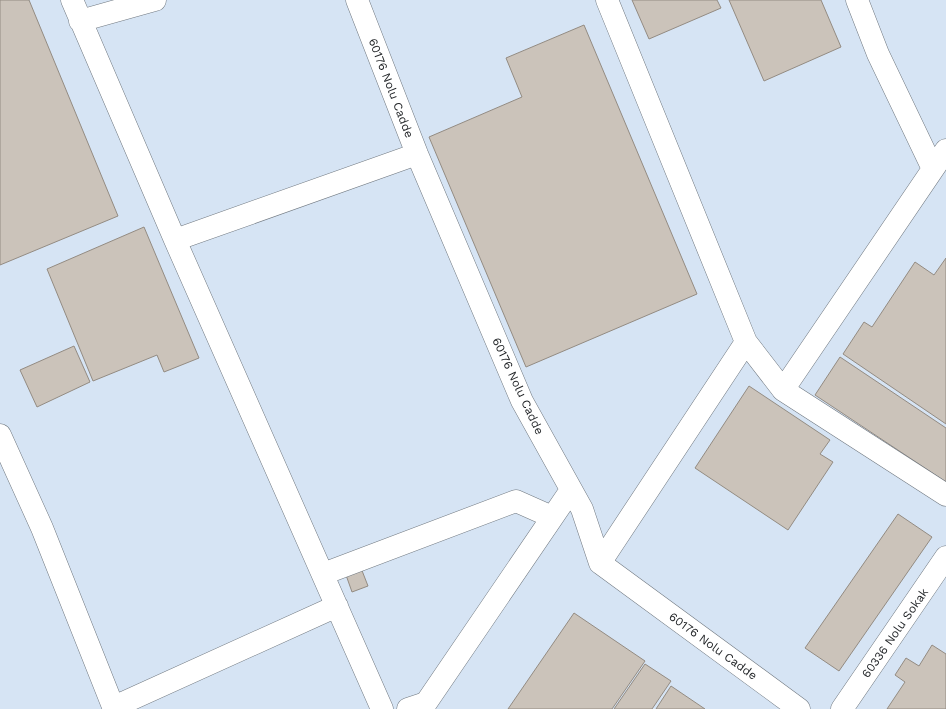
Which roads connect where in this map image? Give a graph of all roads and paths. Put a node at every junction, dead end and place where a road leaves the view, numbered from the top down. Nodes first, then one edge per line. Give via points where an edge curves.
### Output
1 (72, 0) edge
2 (155, 0) edge
3 (357, 0) edge
4 (607, 0) edge
5 (857, 0) edge
6 (80, 21) junction
7 (946, 150) edge
8 (417, 154) junction
9 (933, 169) junction
10 (175, 240) junction
11 (746, 342) junction
12 (783, 390) junction
13 (0, 435) edge
14 (571, 490) junction
15 (946, 495) edge
16 (552, 517) junction
17 (946, 557) edge
18 (600, 563) junction
19 (323, 574) junction
20 (337, 606) junction
21 (114, 708) edge
22 (382, 709) edge
23 (408, 709) edge
24 (799, 709) edge
25 (842, 709) edge

1 - 6 street
2 - 6 street
3 - 8 street, 60176 Nolu Cadde
4 - 11 street
5 - 9 street via 878,54
6 - 10 street
7 - 9 street
8 - 10 street
8 - 14 street, 60176 Nolu Cadde via 522,401
9 - 12 street
10 - 19 street
11 - 12 street
11 - 18 street
12 - 15 street
13 - 21 street via 42,528
14 - 16 street
14 - 18 street, 60176 Nolu Cadde via 582,509
16 - 19 street via 516,501
16 - 23 street via 426,703
17 - 25 street, 60336 Nolu Sokak
18 - 24 street, 60176 Nolu Cadde
19 - 20 street
20 - 21 street
20 - 22 street

